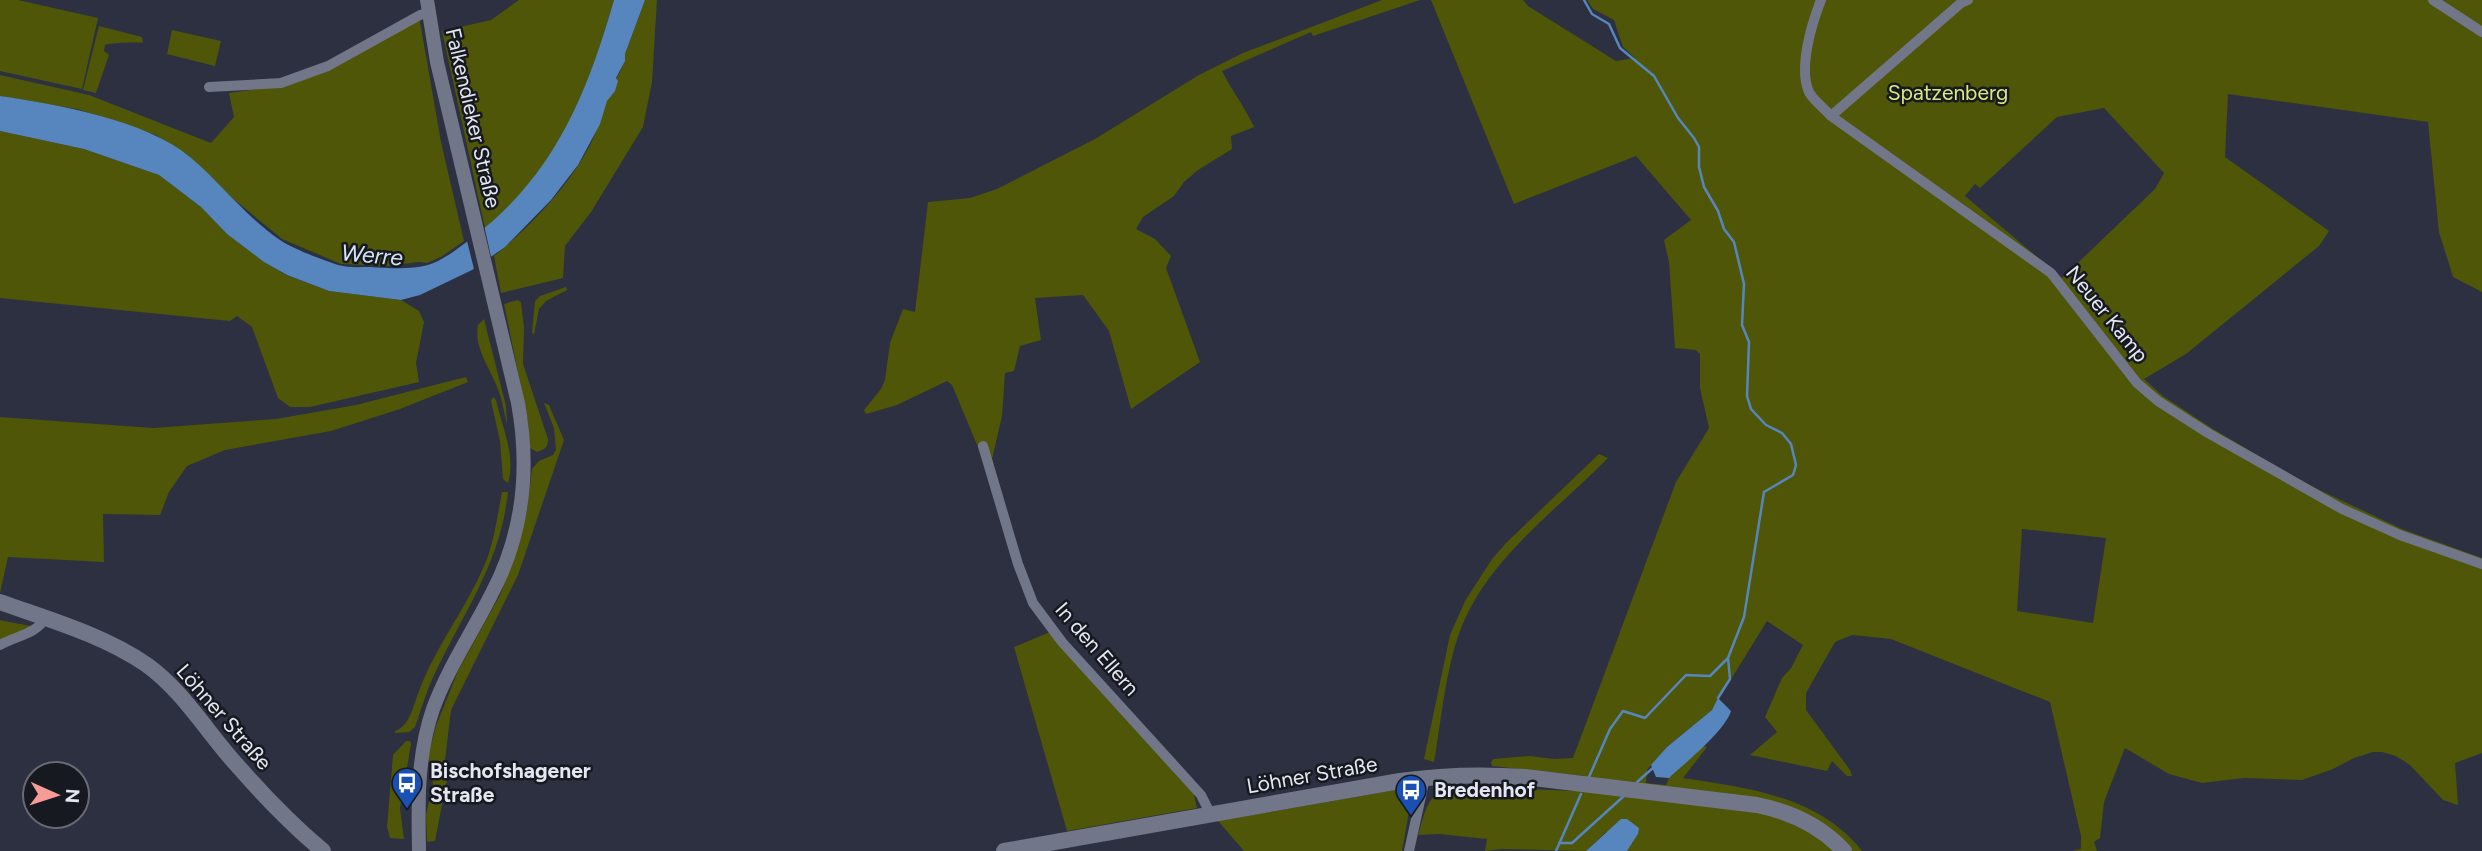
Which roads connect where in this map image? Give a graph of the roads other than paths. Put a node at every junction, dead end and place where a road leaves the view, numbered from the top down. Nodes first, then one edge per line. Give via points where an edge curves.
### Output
1 (1821, 0) edge
2 (1968, 0) edge
3 (2433, 0) edge
4 (427, 6) edge
5 (2482, 32) edge
6 (209, 87) dead end
7 (1831, 116) junction
8 (983, 446) dead end
9 (2482, 564) edge
10 (0, 602) edge
11 (45, 618) junction
12 (0, 645) edge
13 (1424, 778) junction
14 (1211, 815) junction
15 (323, 851) edge
16 (419, 851) edge
17 (1004, 851) edge
18 (1409, 851) edge
19 (1844, 851) edge

1 - 7 street, Neuer Kamp via 1805,69 1809,92
2 - 7 street
3 - 5 street
4 - 6 street via 420,15 328,66 281,83
4 - 16 street, Falkendieker Straße via 500,324 523,432 524,459 522,499 505,566 453,663 425,738 418,780
7 - 9 street, Neuer Kamp via 2051,273 2137,383 2158,401 2342,509 2400,536
8 - 14 street, In den Ellern via 1033,603 1062,642 1201,795
10 - 11 main road, Löhner Straße
11 - 12 street via 38,629
11 - 15 main road, Löhner Straße via 147,665 236,765
13 - 14 main road, Löhner Straße
13 - 18 street
13 - 19 main road, Löhner Straße via 1503,775 1776,809 1811,824
14 - 17 main road, Löhner Straße

